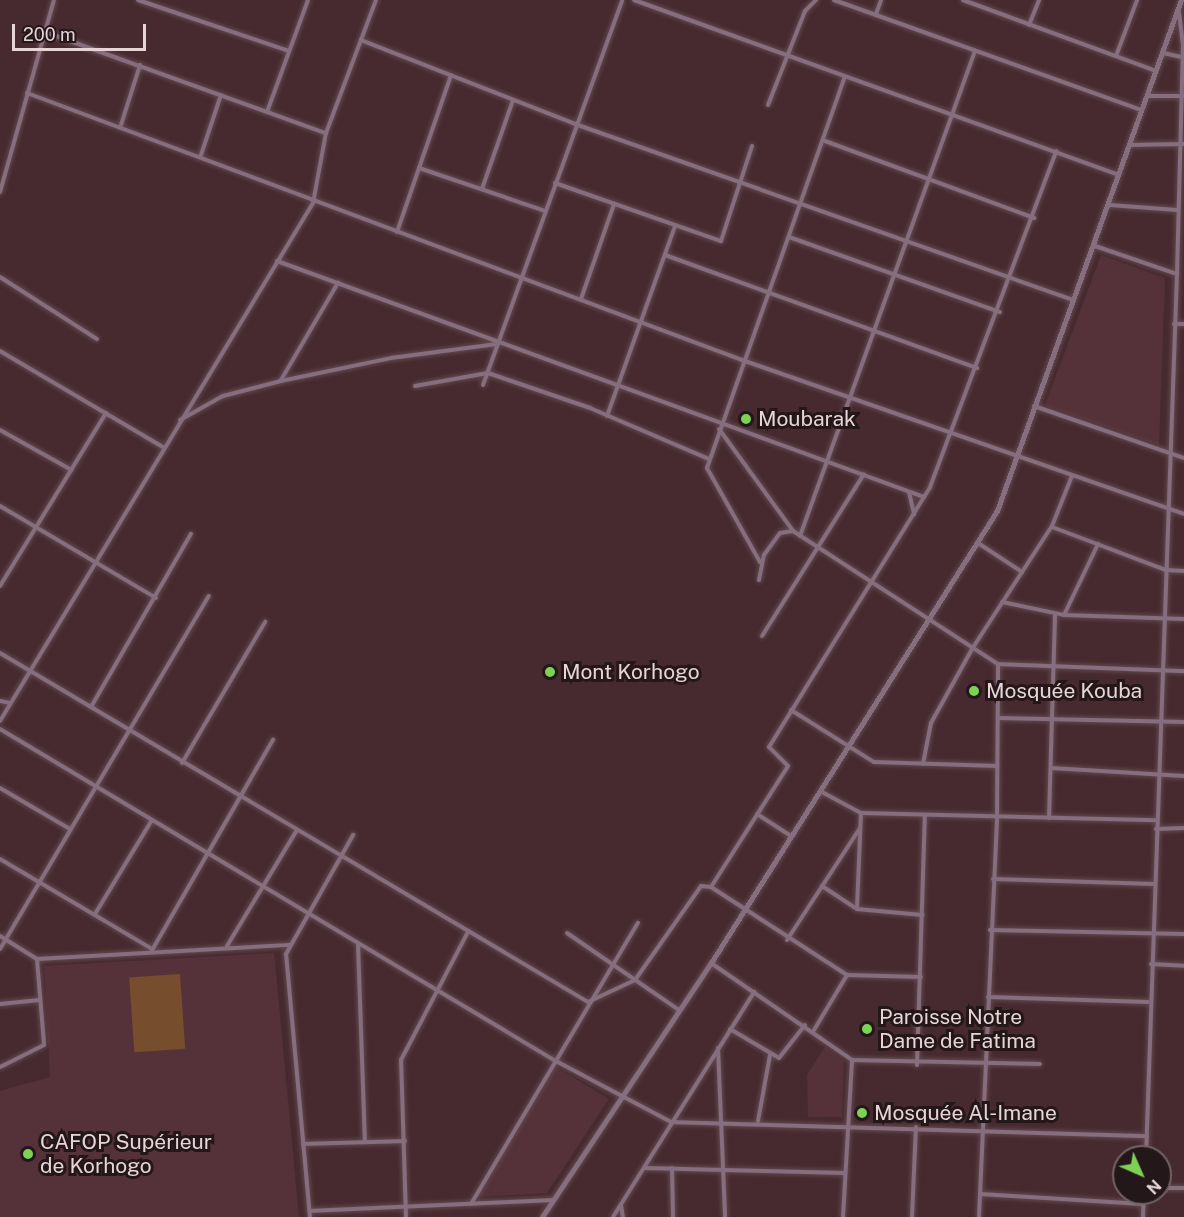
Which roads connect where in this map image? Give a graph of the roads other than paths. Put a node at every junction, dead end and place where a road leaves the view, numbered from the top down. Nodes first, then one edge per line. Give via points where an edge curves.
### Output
1 (54, 0) edge
2 (138, 0) edge
3 (308, 0) edge
4 (376, 0) edge
5 (622, 0) edge
6 (634, 0) edge
7 (816, 0) edge
8 (834, 0) edge
9 (881, 0) edge
10 (963, 0) edge
11 (1039, 0) edge
12 (1137, 0) edge
13 (1181, 0) edge
14 (1178, 8) junction
15 (876, 14) junction
16 (1029, 25) junction
17 (45, 32) junction
18 (361, 40) junction
19 (1183, 45) edge
20 (289, 51) junction
21 (975, 51) junction
22 (1162, 53) junction
23 (1116, 56) junction
24 (1182, 57) junction
25 (789, 58) junction
26 (140, 65) junction
27 (1156, 71) junction
28 (451, 75) junction
29 (845, 77) junction
30 (27, 93) junction
31 (221, 95) junction
32 (1148, 96) junction
33 (1178, 96) junction
34 (1184, 96) edge
35 (513, 100) junction
36 (768, 105) dead end
37 (1142, 110) junction
38 (267, 112) junction
39 (954, 116) junction
40 (575, 124) junction
41 (121, 125) junction
42 (326, 133) junction
43 (825, 141) junction
44 (1181, 144) edge
45 (1131, 145) junction
46 (752, 146) dead end
47 (1056, 151) junction
48 (201, 155) junction
49 (419, 168) junction
50 (1120, 175) junction
51 (930, 180) junction
52 (741, 181) junction
53 (555, 183) junction
54 (482, 189) junction
55 (0, 192) edge
56 (313, 203) junction
57 (801, 203) junction
58 (614, 204) junction
59 (1110, 205) junction
60 (1177, 210) junction
61 (545, 211) junction
62 (1034, 218) junction
63 (675, 226) junction
64 (397, 232) junction
65 (789, 237) junction
66 (909, 240) junction
67 (1095, 246) junction
68 (665, 255) junction
69 (277, 261) junction
70 (1177, 262) junction
71 (1184, 262) edge
72 (895, 274) junction
73 (1177, 274) junction
74 (0, 277) edge
75 (520, 278) junction
76 (1011, 279) junction
77 (338, 283) junction
78 (768, 295) junction
79 (581, 299) junction
80 (1073, 300) junction
81 (1000, 312) junction
82 (644, 321) junction
83 (1174, 324) junction
84 (1184, 324) edge
85 (873, 332) junction
86 (97, 339) dead end
87 (498, 344) junction
88 (0, 351) edge
89 (742, 360) junction
90 (978, 368) junction
91 (488, 373) junction
92 (280, 381) junction
93 (483, 385) dead end
94 (618, 385) junction
95 (415, 386) dead end
96 (850, 396) junction
97 (1034, 405) junction
98 (106, 413) junction
99 (607, 416) junction
100 (179, 420) junction
101 (721, 422) junction
102 (719, 429) junction
103 (0, 430) edge
104 (954, 432) junction
105 (163, 447) junction
106 (1016, 456) junction
107 (1168, 456) junction
108 (1184, 458) edge
109 (710, 459) junction
110 (826, 460) junction
111 (72, 470) junction
112 (864, 474) junction
113 (1072, 476) junction
114 (909, 492) junction
115 (924, 497) junction
116 (0, 506) edge
117 (1167, 511) junction
118 (1184, 514) edge
119 (914, 515) junction
120 (37, 526) junction
121 (1052, 526) junction
122 (793, 531) junction
123 (191, 534) dead end
124 (800, 536) junction
125 (978, 543) junction
126 (1098, 544) junction
127 (817, 548) junction
128 (96, 561) junction
129 (760, 562) junction
130 (1166, 570) junction
131 (1184, 571) edge
132 (1022, 572) junction
133 (759, 580) dead end
134 (872, 584) junction
135 (0, 586) edge
136 (209, 596) dead end
137 (156, 598) junction
138 (1002, 602) junction
139 (1055, 615) junction
140 (1064, 615) junction
141 (1164, 618) junction
142 (1184, 619) edge
143 (265, 622) dead end
144 (929, 623) junction
145 (762, 636) dead end
146 (972, 649) junction
147 (0, 653) edge
148 (998, 664) junction
149 (1053, 666) junction
150 (1162, 671) junction
151 (1184, 671) edge
152 (30, 672) junction
153 (0, 701) edge
154 (10, 703) junction
155 (91, 707) junction
156 (791, 710) junction
157 (998, 718) junction
158 (1051, 719) junction
159 (0, 721) edge
160 (1161, 722) junction
161 (1184, 722) edge
162 (0, 729) edge
163 (129, 731) junction
164 (273, 740) dead end
165 (849, 746) junction
166 (182, 763) junction
167 (923, 765) junction
168 (997, 766) junction
169 (1051, 768) junction
170 (1184, 776) edge
171 (1156, 777) junction
172 (97, 785) junction
173 (0, 788) edge
174 (820, 791) junction
175 (240, 797) junction
176 (861, 813) junction
177 (757, 814) junction
178 (925, 815) junction
179 (1049, 818) junction
180 (152, 820) junction
181 (997, 820) junction
182 (1156, 820) junction
183 (860, 828) junction
184 (1156, 828) junction
185 (1184, 828) edge
186 (70, 830) junction
187 (297, 830) junction
188 (353, 835) dead end
189 (791, 836) junction
190 (207, 852) junction
191 (340, 856) junction
192 (0, 859) edge
193 (993, 879) junction
194 (41, 882) junction
195 (1155, 884) junction
196 (262, 885) junction
197 (822, 886) junction
198 (711, 887) junction
199 (857, 909) junction
200 (743, 911) junction
201 (308, 912) junction
202 (95, 914) junction
203 (923, 915) junction
204 (638, 923) dead end
205 (990, 930) junction
206 (468, 932) junction
207 (567, 933) dead end
208 (1154, 933) junction
209 (1184, 934) edge
210 (0, 936) edge
211 (6, 939) junction
212 (787, 940) junction
213 (358, 943) junction
214 (290, 945) junction
215 (227, 946) junction
216 (0, 950) edge
217 (151, 950) junction
218 (38, 959) junction
219 (711, 963) junction
220 (612, 964) junction
221 (1151, 964) junction
222 (1184, 966) edge
223 (847, 975) junction
224 (921, 977) junction
225 (635, 980) junction
226 (437, 988) junction
227 (754, 992) junction
228 (988, 997) junction
229 (40, 1000) junction
230 (588, 1002) junction
231 (1148, 1002) junction
232 (0, 1004) edge
233 (679, 1011) junction
234 (805, 1025) junction
235 (730, 1029) junction
236 (814, 1030) junction
237 (718, 1047) junction
238 (770, 1055) junction
239 (554, 1060) junction
240 (852, 1060) junction
241 (1040, 1064) dead end
242 (917, 1065) junction
243 (984, 1065) junction
244 (0, 1067) edge
245 (622, 1098) junction
246 (720, 1120) junction
247 (758, 1121) junction
248 (671, 1122) junction
249 (848, 1125) junction
250 (916, 1127) junction
251 (981, 1130) junction
252 (1147, 1136) junction
253 (405, 1141) junction
254 (364, 1142) junction
255 (303, 1144) junction
256 (1147, 1145) edge
257 (644, 1167) junction
258 (672, 1168) junction
259 (722, 1169) junction
260 (846, 1173) junction
261 (980, 1194) junction
262 (552, 1200) junction
263 (1112, 1202) edge
264 (471, 1204) junction
265 (621, 1204) junction
266 (405, 1206) junction
267 (310, 1211) junction
268 (310, 1217) edge
269 (406, 1217) edge
270 (542, 1217) edge
271 (613, 1217) edge
272 (622, 1217) edge
273 (673, 1217) edge
274 (724, 1217) edge
275 (843, 1217) edge
276 (912, 1217) edge
277 (979, 1217) edge

1 - 17 street
2 - 20 street
3 - 20 street
4 - 18 street
5 - 40 street
6 - 25 street
7 - 25 street via 805,10
8 - 15 street
9 - 15 street
10 - 16 street
11 - 16 street
12 - 23 street
13 - 14 street
14 - 19 street
14 - 22 street
15 - 21 street
16 - 23 street
17 - 26 street
17 - 30 street
18 - 28 street
18 - 42 street
19 - 24 street
20 - 38 street
21 - 37 street
21 - 39 street
22 - 24 street
22 - 27 street
23 - 27 street
24 - 33 street
25 - 29 street
25 - 36 street
26 - 31 street
26 - 41 street
27 - 32 street
28 - 35 street
28 - 49 street
29 - 39 street
29 - 43 street
30 - 41 street
30 - 55 street
31 - 38 street
31 - 48 street
32 - 33 street
32 - 37 street
33 - 34 street
33 - 44 street
35 - 40 street
35 - 54 street
37 - 45 street
38 - 42 street
39 - 47 street
39 - 51 street
40 - 52 street
40 - 53 street
41 - 48 street
42 - 56 street
43 - 51 street
43 - 57 street
44 - 45 street
44 - 60 street
45 - 50 street
46 - 52 street
47 - 50 street
47 - 62 street
48 - 56 street via 286,185
49 - 54 street
49 - 64 street
50 - 59 street
51 - 62 street
51 - 66 street
52 - 57 street
52 - 63 street via 720,241
53 - 58 street
53 - 61 street
54 - 61 street
56 - 64 street
56 - 69 street
57 - 65 street
57 - 66 street
58 - 63 street
58 - 79 street
59 - 60 street
59 - 67 street
60 - 70 street
61 - 75 street
62 - 76 street
63 - 68 street
64 - 75 street
65 - 72 street
65 - 78 street
66 - 72 street
66 - 76 street
67 - 73 street
67 - 80 street
68 - 78 street
68 - 82 street
69 - 77 street
69 - 100 street
70 - 71 street
70 - 73 street
72 - 81 street
72 - 85 street
73 - 83 street
74 - 86 street
75 - 79 street
75 - 87 street
76 - 80 street
76 - 81 street
77 - 87 street
77 - 92 street
78 - 85 street
78 - 89 street
79 - 82 street
80 - 97 street
81 - 90 street
82 - 89 street
82 - 94 street
83 - 84 street
83 - 107 street
85 - 90 street
85 - 96 street
87 - 91 street
87 - 92 street via 391,358
87 - 94 street
88 - 98 street
89 - 96 street
89 - 101 street
90 - 104 street
91 - 93 street
91 - 95 street
91 - 99 street
92 - 100 street via 223,396
94 - 99 street
94 - 101 street
96 - 104 street
96 - 110 street
97 - 106 street
97 - 107 street
98 - 105 street
98 - 111 street
99 - 109 street
100 - 105 street
101 - 102 street
101 - 110 street
102 - 109 street
102 - 122 street
103 - 111 street
104 - 106 street
104 - 115 street
105 - 128 street
106 - 113 street
106 - 125 street via 1005,495
107 - 108 street
107 - 117 street
109 - 129 street via 709,477
110 - 112 street
110 - 124 street
111 - 120 street
112 - 114 street
112 - 127 street
113 - 117 street
113 - 121 street
114 - 115 street
114 - 119 street
115 - 119 street
116 - 120 street
117 - 118 street
117 - 130 street
119 - 134 street
120 - 128 street
120 - 135 street
121 - 126 street
121 - 132 street
122 - 124 street
122 - 129 street via 780,533
123 - 137 street
124 - 127 street
125 - 132 street
125 - 144 street
126 - 130 street
126 - 140 street
127 - 134 street
127 - 145 street
128 - 137 street
128 - 152 street
129 - 133 street
130 - 131 street
130 - 141 street
132 - 138 street
134 - 144 street
134 - 156 street
136 - 163 street
137 - 155 street
138 - 139 street
138 - 146 street
139 - 140 street
139 - 149 street
140 - 141 street
141 - 142 street
141 - 150 street
143 - 166 street
144 - 146 street
144 - 165 street
146 - 148 street
146 - 167 street via 931,723
147 - 152 street
148 - 149 street
148 - 157 street
149 - 150 street
149 - 158 street
150 - 151 street
150 - 160 street
152 - 154 street
152 - 155 street
153 - 154 street
154 - 159 street
155 - 163 street
156 - 165 street
156 - 177 street via 769,747 788,765
157 - 158 street
157 - 168 street
158 - 160 street
158 - 169 street
160 - 161 street
160 - 171 street
162 - 172 street
163 - 166 street
163 - 172 street
164 - 175 street
165 - 167 street via 874,762
165 - 174 street
166 - 175 street
167 - 168 street
168 - 181 street
169 - 171 street
169 - 179 street
170 - 171 street
171 - 182 street
172 - 180 street
172 - 186 street
173 - 186 street
174 - 176 street
174 - 189 street
175 - 187 street
175 - 190 street
176 - 178 street
176 - 183 street
177 - 189 street
177 - 198 street
178 - 181 street
178 - 203 street
179 - 181 street
179 - 182 street
180 - 190 street
180 - 202 street
181 - 193 street
182 - 184 street
183 - 197 street
183 - 199 street
184 - 185 street
184 - 195 street
186 - 194 street
187 - 191 street
187 - 196 street
188 - 191 street
189 - 200 street
190 - 196 street
190 - 217 street
191 - 201 street
191 - 206 street
192 - 194 street
193 - 195 street
193 - 205 street
194 - 202 street
194 - 211 street
195 - 208 street
196 - 201 street
196 - 215 street
197 - 199 street
197 - 212 street
198 - 200 street
198 - 225 street via 696,892
199 - 203 street
200 - 212 street
200 - 219 street
201 - 213 street
201 - 214 street
202 - 217 street
203 - 224 street
204 - 220 street
205 - 208 street
205 - 228 street
206 - 226 street
206 - 230 street
207 - 220 street
208 - 209 street
208 - 221 street
210 - 211 street
211 - 216 street
211 - 218 street
212 - 223 street
213 - 226 street
213 - 254 street
214 - 215 street
214 - 255 street via 286,964
215 - 217 street
217 - 218 street
218 - 229 street
219 - 227 street
219 - 233 street
220 - 225 street
220 - 230 street
221 - 222 street
221 - 231 street
223 - 224 street
223 - 236 street
224 - 242 street
225 - 230 street
225 - 233 street
226 - 239 street
226 - 253 street via 401,1060
227 - 234 street
227 - 235 street
228 - 231 street
228 - 243 street
229 - 232 street
229 - 244 street via 44,1045
230 - 239 street
231 - 252 street
233 - 245 street
234 - 236 street
234 - 238 street via 783,1056
235 - 237 street
235 - 238 street
236 - 240 street
237 - 246 street
237 - 248 street
238 - 247 street
239 - 245 street
239 - 264 street
240 - 242 street
240 - 249 street
241 - 243 street
242 - 243 street
243 - 251 street
245 - 248 street
245 - 262 street
246 - 247 street
246 - 248 street
246 - 259 street
247 - 249 street
248 - 257 street
249 - 250 street
249 - 260 street
250 - 251 street
250 - 276 street
251 - 252 street
251 - 261 street
252 - 256 street
253 - 254 street
253 - 266 street
254 - 255 street
255 - 267 street
257 - 258 street
257 - 265 street
258 - 259 street
258 - 273 street
259 - 260 street
259 - 274 street
260 - 275 street
261 - 263 street
261 - 277 street
262 - 264 street
262 - 270 street
264 - 266 street
265 - 271 street
265 - 272 street
266 - 267 street
266 - 269 street
267 - 268 street

